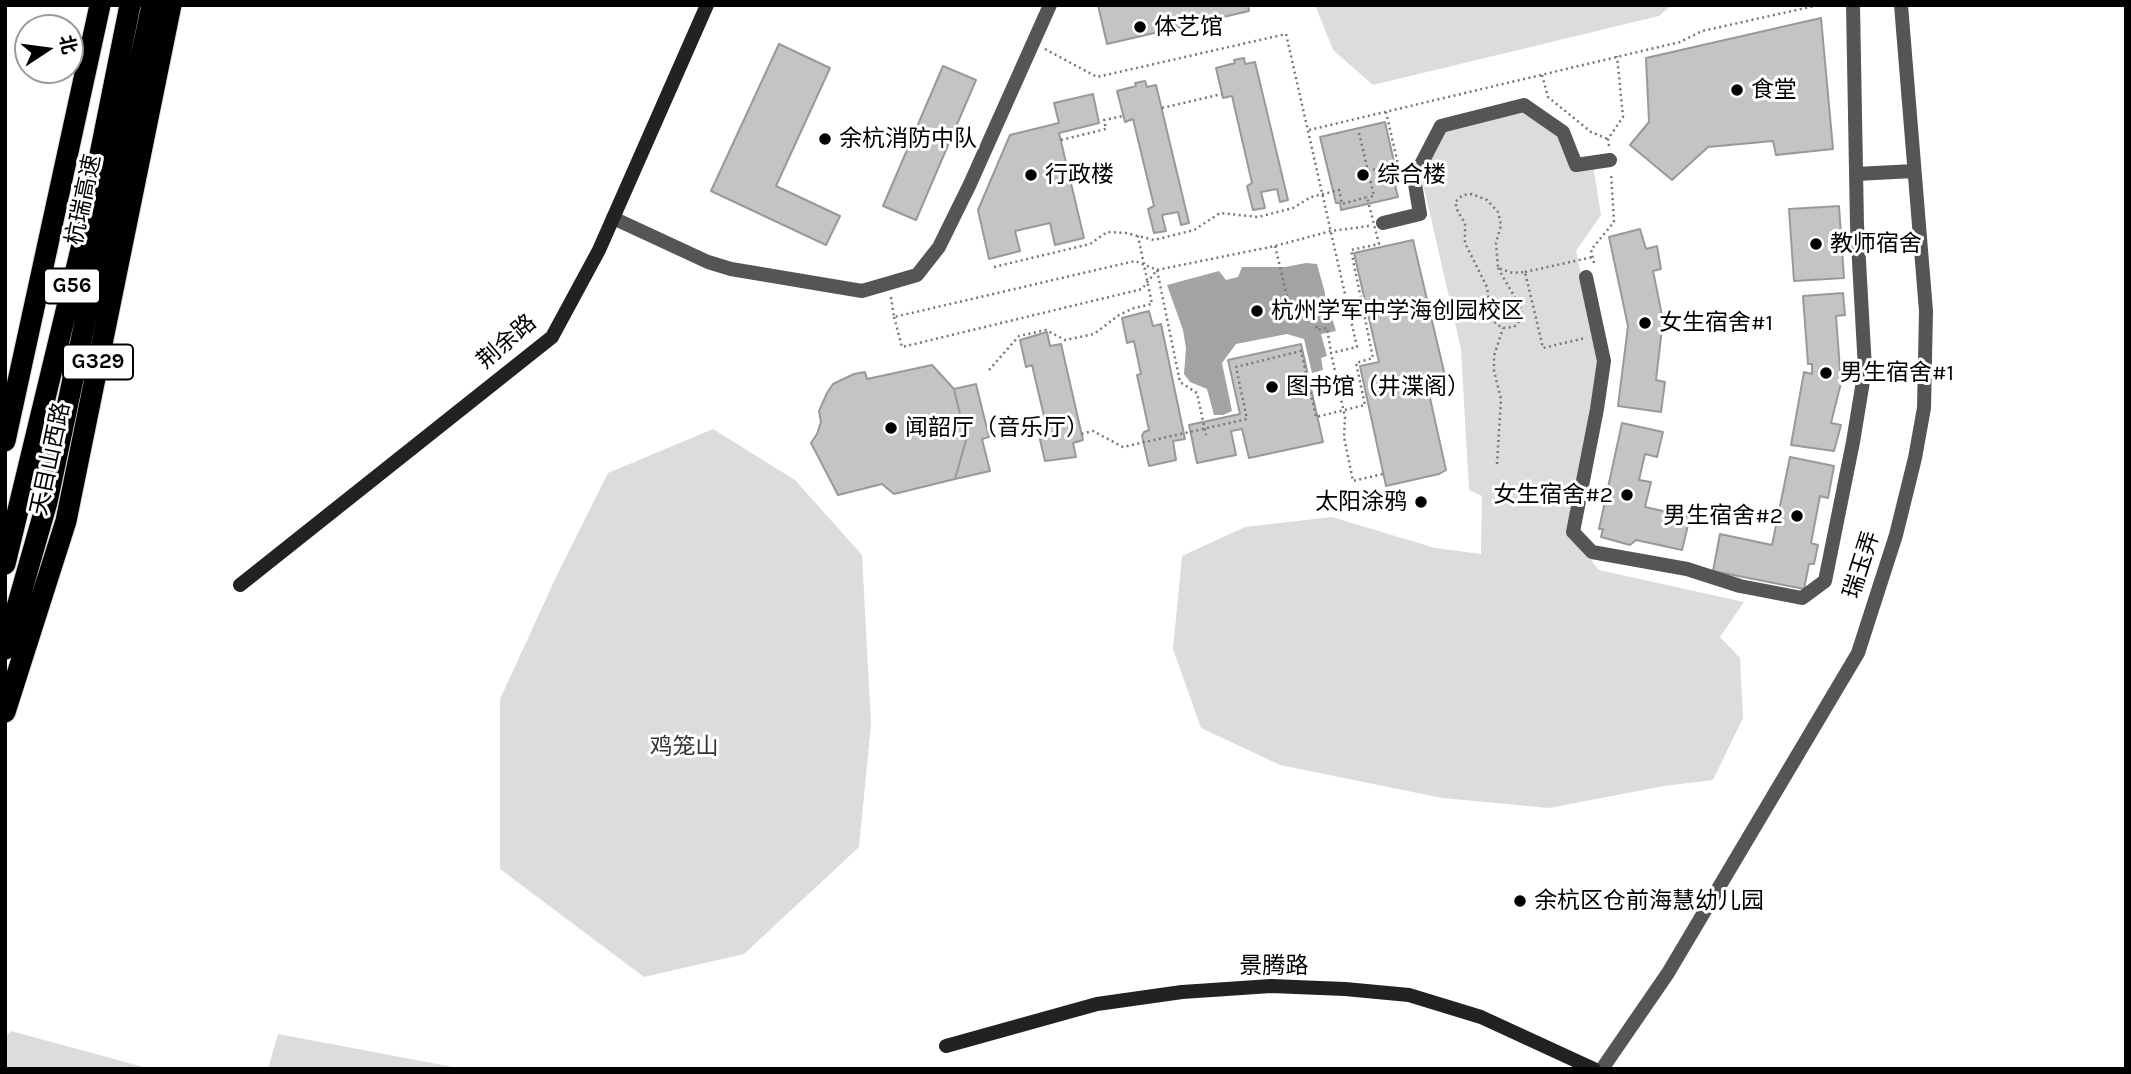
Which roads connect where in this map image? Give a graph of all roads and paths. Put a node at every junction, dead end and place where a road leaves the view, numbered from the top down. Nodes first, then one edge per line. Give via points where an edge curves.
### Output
1 (100, 5) edge
2 (130, 5) edge
3 (152, 5) edge
4 (171, 5) edge
5 (707, 5) edge
6 (1050, 5) edge
7 (1819, 5) edge
8 (1853, 5) edge
9 (1901, 5) edge
10 (1033, 43) junction
11 (1542, 75) junction
12 (1222, 94) dead end
13 (1162, 108) dead end
14 (1386, 112) junction
15 (1123, 116) dead end
16 (1308, 130) junction
17 (1359, 133) dead end
18 (1608, 139) dead end
19 (1060, 140) dead end
20 (1609, 160) dead end
21 (1368, 171) junction
22 (1914, 171) junction
23 (1856, 174) junction
24 (1367, 197) junction
25 (613, 218) junction
26 (1383, 223) joint
27 (1331, 231) junction
28 (1138, 236) junction
29 (1275, 246) junction
30 (1593, 257) dead end
31 (993, 267) dead end
32 (1498, 268) junction
33 (1157, 270) junction
34 (1525, 272) junction
35 (1586, 277) dead end
36 (888, 284) junction
37 (894, 317) junction
38 (1503, 328) junction
39 (1599, 335) junction
40 (1331, 353) junction
41 (989, 370) dead end
42 (1339, 390) junction
43 (1317, 395) dead end
44 (6, 429) edge
45 (1082, 434) dead end
46 (1206, 435) dead end
47 (1497, 464) dead end
48 (1383, 474) dead end
49 (5, 564) edge
50 (240, 584) dead end
51 (5, 649) edge
52 (5, 712) edge
53 (946, 1046) dead end
54 (1594, 1069) edge
55 (1602, 1069) edge

1 - 44 highway
2 - 49 highway, 杭瑞高速 / G56 via 81,249
3 - 51 highway, 杭瑞高速 / G56 via 47,502
4 - 52 highway, 天目山西路 / G329 via 66,522
5 - 25 main road, 荆余路
6 - 10 street
7 - 11 path
8 - 23 street
9 - 22 street, 瑞玉弄
10 - 16 path via 1097,76 1286,34
10 - 36 street via 939,247 917,275
11 - 14 path
11 - 18 path via 1548,97 1591,132
12 - 13 path
14 - 16 path
14 - 21 path via 1398,164
15 - 19 path via 1104,120 1106,129
16 - 27 path
17 - 21 path
20 - 26 street via 1576,165 1563,132 1524,105 1441,126 1414,178 1420,214
21 - 24 path via 1374,196
22 - 23 street
22 - 55 street, 瑞玉弄 via 1926,311 1924,408 1896,535 1858,653 1668,973
23 - 39 street via 1865,369 1825,581 1802,598 1686,569 1592,552 1573,531 1604,361
24 - 28 path, bridge via 1342,204 1339,190 1258,217 1220,213 1194,230 1154,240
24 - 45 path, bridge via 1379,244 1352,250 1373,358 1356,363 1365,405 1316,417 1301,351 1236,367 1247,419 1123,447 1093,431
25 - 36 street via 731,269 862,291
25 - 50 main road, 荆余路 via 552,337
26 - 27 path
27 - 29 path
27 - 40 path via 1357,347
28 - 31 path, bridge via 1107,232 1090,243
28 - 41 path, bridge via 1152,304 1119,315 1094,334 1065,340 1046,330 1019,335
29 - 33 path
29 - 40 path via 1289,305 1311,300 1317,330 1326,328
30 - 34 path
32 - 34 path
32 - 38 path via 1522,318 1514,327
32 - 38 path via 1498,212 1487,200 1463,194 1455,202 1465,223 1465,243 1488,287 1491,316
33 - 37 path via 1135,261
33 - 37 path via 1142,289 902,347
33 - 46 path via 1180,382 1197,393
34 - 39 path via 1543,348
35 - 39 street
36 - 37 path
38 - 47 path via 1494,356 1501,398
40 - 42 path
42 - 43 path
42 - 48 path via 1353,481
53 - 54 main road, 景腾路 via 1097,1004 1272,986 1409,996 1480,1017

